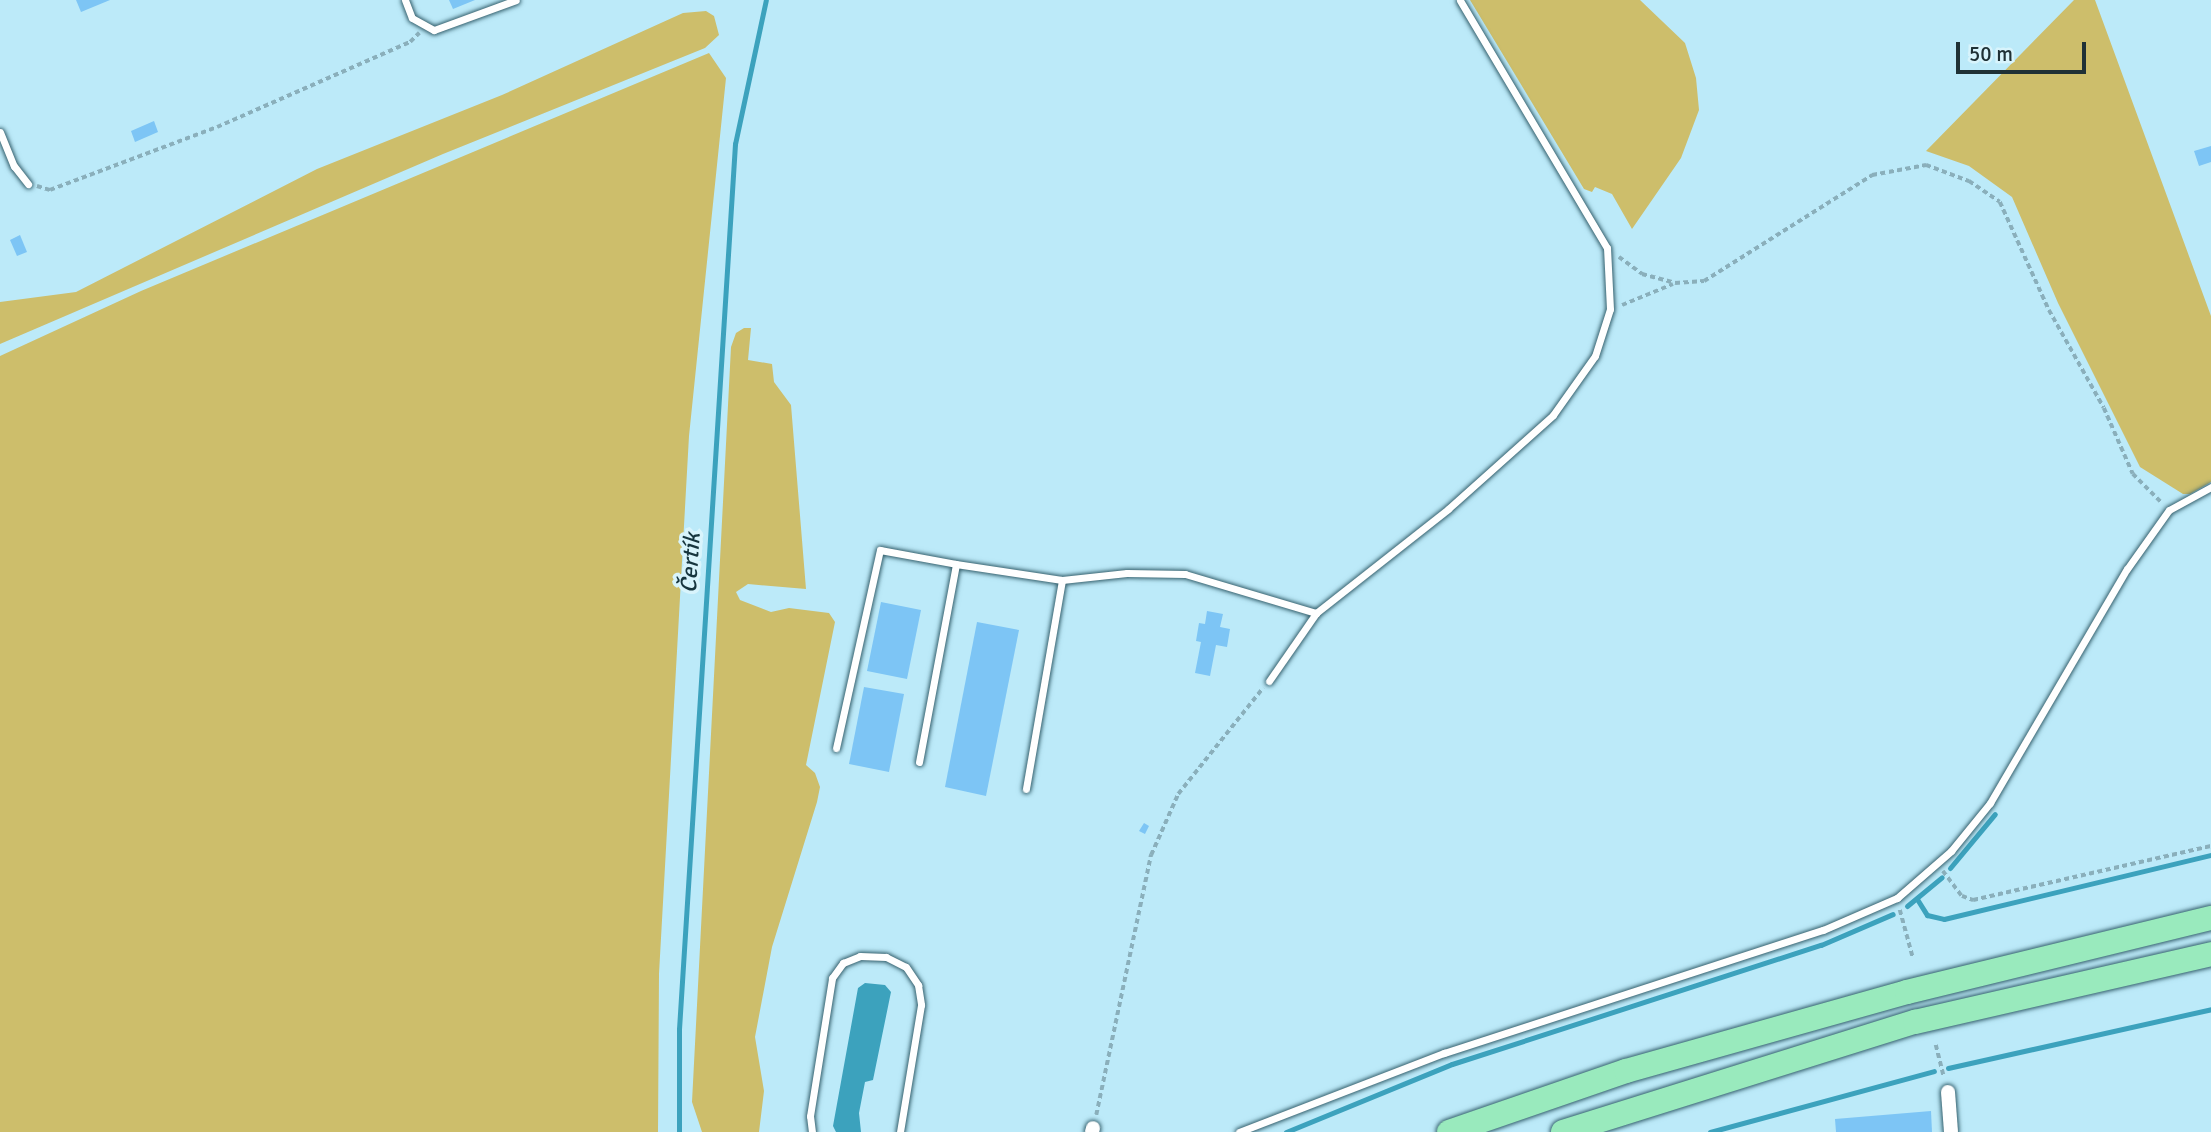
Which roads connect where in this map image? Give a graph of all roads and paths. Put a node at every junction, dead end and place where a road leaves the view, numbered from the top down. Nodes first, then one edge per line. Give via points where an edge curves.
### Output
1 (405, 0) edge
2 (516, 0) edge
3 (1460, 0) edge
4 (424, 27) junction
5 (0, 132) edge
6 (28, 184) joint
7 (1607, 248) junction
8 (1675, 283) junction
9 (1610, 309) junction
10 (2211, 487) edge
11 (2169, 510) junction
12 (956, 564) junction
13 (1062, 580) junction
14 (1315, 613) junction
15 (1269, 681) joint
16 (836, 748) dead end
17 (919, 762) dead end
18 (1026, 789) dead end
19 (2211, 846) edge
20 (1938, 864) junction
21 (1896, 898) junction
22 (2211, 918) edge
23 (2211, 954) edge
24 (1913, 958) dead end
25 (1936, 1045) dead end
26 (1948, 1093) joint
27 (1092, 1130) edge
28 (812, 1132) edge
29 (900, 1132) edge
30 (1240, 1132) edge
31 (1449, 1132) edge
32 (1563, 1132) edge
33 (1951, 1132) edge

1 - 4 lane via 412,18
2 - 4 lane via 450,27
3 - 7 lane
4 - 6 path via 410,42 217,127 50,190
5 - 6 lane via 14,166
7 - 8 path via 1642,274
7 - 9 lane
8 - 9 path
8 - 11 path via 1704,281 1872,175 1926,166 1969,181 2000,202 2133,474
9 - 14 lane via 1595,356 1553,415 1448,509
10 - 11 lane
11 - 20 lane via 2127,569 1990,803
12 - 13 lane
12 - 16 lane via 880,550
12 - 17 lane
13 - 14 lane via 1185,574
13 - 18 lane
14 - 15 lane
15 - 27 path via 1178,794 1151,855
19 - 20 path via 1973,900 1962,896
20 - 21 lane
21 - 24 path
21 - 30 lane via 1823,930 1540,1018
22 - 31 highway via 1907,992 1626,1071
23 - 32 highway via 1915,1022
25 - 26 path
26 - 33 street
28 - 29 lane via 810,1116 832,978 843,963 860,956 886,957 906,967 918,985 921,1005

